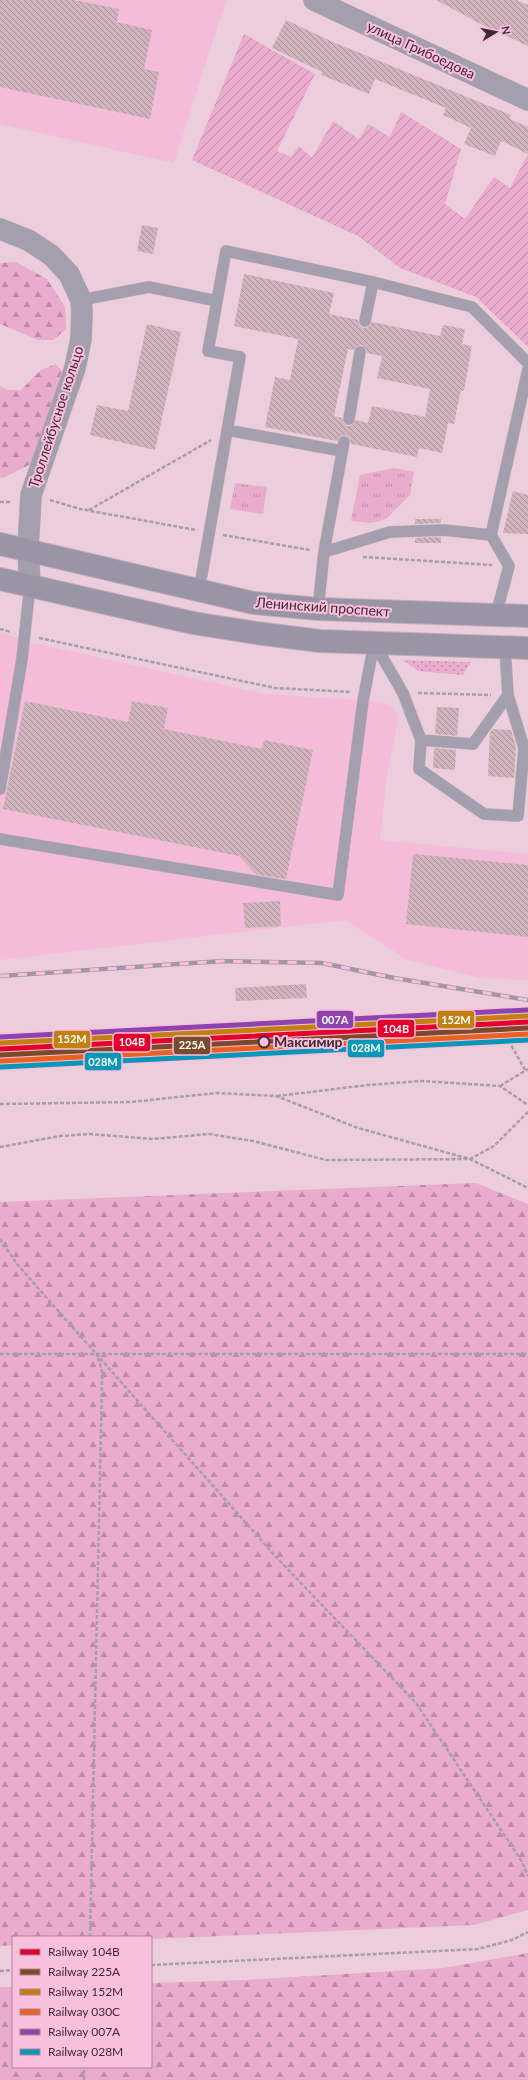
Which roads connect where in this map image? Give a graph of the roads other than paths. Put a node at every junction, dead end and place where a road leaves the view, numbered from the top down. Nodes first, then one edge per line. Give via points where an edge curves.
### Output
1 (314, 0) edge
2 (528, 100) edge
3 (0, 229) edge
4 (373, 282) junction
5 (81, 300) junction
6 (217, 301) junction
7 (365, 321) dead end
8 (360, 352) dead end
9 (528, 363) edge
10 (528, 369) edge
11 (349, 419) dead end
12 (227, 430) junction
13 (492, 535) junction
14 (0, 544) edge
15 (28, 549) junction
16 (324, 552) junction
17 (0, 578) edge
18 (30, 585) junction
19 (199, 591) junction
20 (318, 609) junction
21 (496, 615) junction
22 (528, 616) edge
23 (374, 643) junction
24 (506, 648) junction
25 (528, 648) edge
26 (528, 653) edge
27 (508, 695) junction
28 (421, 740) junction
29 (0, 789) edge
30 (0, 839) edge

1 - 2 street, улица Грибоедова
3 - 5 street, Троллейбусное кольцо via 28,240 51,255 69,274
4 - 6 lane via 226,251
4 - 7 lane
4 - 9 lane via 472,307
5 - 6 lane via 149,287
5 - 15 street, Троллейбусное кольцо via 81,339 75,368 31,495
6 - 12 lane via 208,351 240,357
8 - 11 lane
10 - 13 lane
12 - 16 lane via 343,447
12 - 19 lane
13 - 16 lane via 444,530 390,532
13 - 21 lane via 509,566
14 - 15 main road, Ленинский проспект
15 - 18 street
15 - 19 main road, Ленинский проспект
16 - 20 lane
17 - 18 main road
18 - 23 main road via 193,624 320,641
18 - 29 lane via 25,635
19 - 20 main road, Ленинский проспект via 254,603
20 - 21 main road, Ленинский проспект
21 - 22 main road, Ленинский проспект
23 - 24 main road
23 - 28 lane via 404,693
23 - 30 lane via 364,692 338,895
24 - 25 main road
24 - 26 main road
24 - 27 lane
27 - 28 lane via 473,744
27 - 28 lane via 524,748 518,816 484,814 418,769

